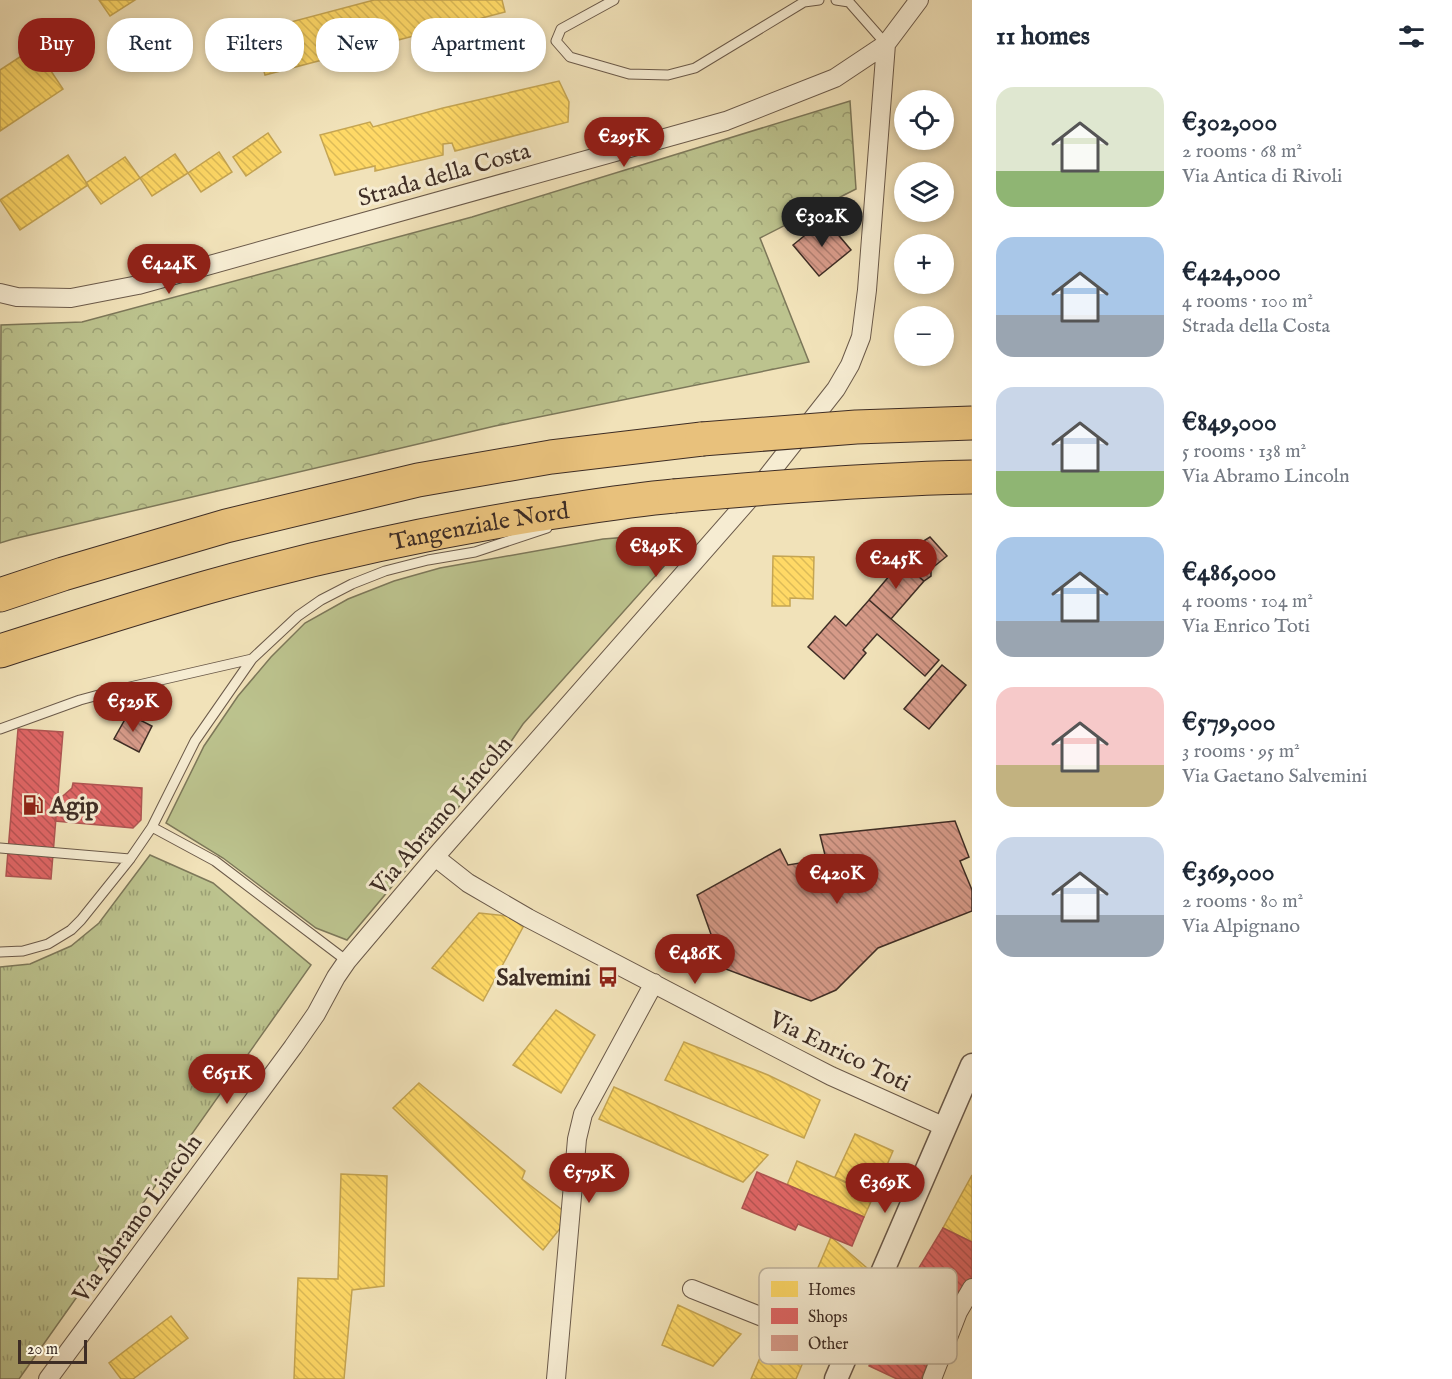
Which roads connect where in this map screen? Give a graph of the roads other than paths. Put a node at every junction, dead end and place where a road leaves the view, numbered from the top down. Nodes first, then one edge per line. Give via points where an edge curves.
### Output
1 (614, 0) edge
2 (819, 0) edge
3 (837, 0) edge
4 (919, 0) edge
5 (886, 44) junction
6 (0, 293) edge
7 (972, 423) edge
8 (972, 477) edge
9 (632, 500) junction
10 (576, 518) dead end
11 (554, 526) dead end
12 (0, 595) edge
13 (0, 651) edge
14 (252, 658) junction
15 (0, 729) edge
16 (152, 827) junction
17 (0, 848) edge
18 (435, 857) junction
19 (130, 859) junction
20 (0, 952) edge
21 (347, 961) junction
22 (654, 983) junction
23 (972, 1065) edge
24 (945, 1127) junction
25 (884, 1268) edge
26 (972, 1288) edge
27 (692, 1289) dead end
28 (957, 1315) edge
29 (759, 1316) edge
30 (842, 1364) edge
31 (938, 1364) edge
32 (48, 1379) edge
33 (556, 1379) edge
34 (836, 1379) edge
35 (932, 1379) edge

1 - 2 lane via 561,29 556,41 570,57 629,74 668,75 695,68 804,2
3 - 5 lane via 849,2
4 - 5 street
5 - 6 street, Strada della Costa via 835,78 726,121 138,285 71,298
5 - 18 street, Via Abramo Lincoln via 867,290 861,337 850,365 836,389 752,496
7 - 12 highway, bridge via 702,438 552,457 418,480 226,526
8 - 9 highway, Tangenziale Nord, bridge via 788,486
9 - 10 lane
9 - 13 highway, Tangenziale Nord via 460,528 322,558 210,587
11 - 14 lane via 475,552 396,568 352,584 298,616
14 - 15 lane via 80,700
14 - 16 lane via 195,741
16 - 19 lane
16 - 21 lane via 214,861
17 - 19 lane
18 - 21 street, Via Abramo Lincoln
18 - 22 street, Via Enrico Toti via 468,883 528,918
19 - 20 lane via 71,930 48,944
21 - 32 street, Via Abramo Lincoln via 293,1047
22 - 24 street, Via Enrico Toti via 813,1067
22 - 33 street via 583,1113 577,1139
23 - 24 street
24 - 25 street
26 - 28 street
27 - 29 street
30 - 34 street
31 - 35 street

